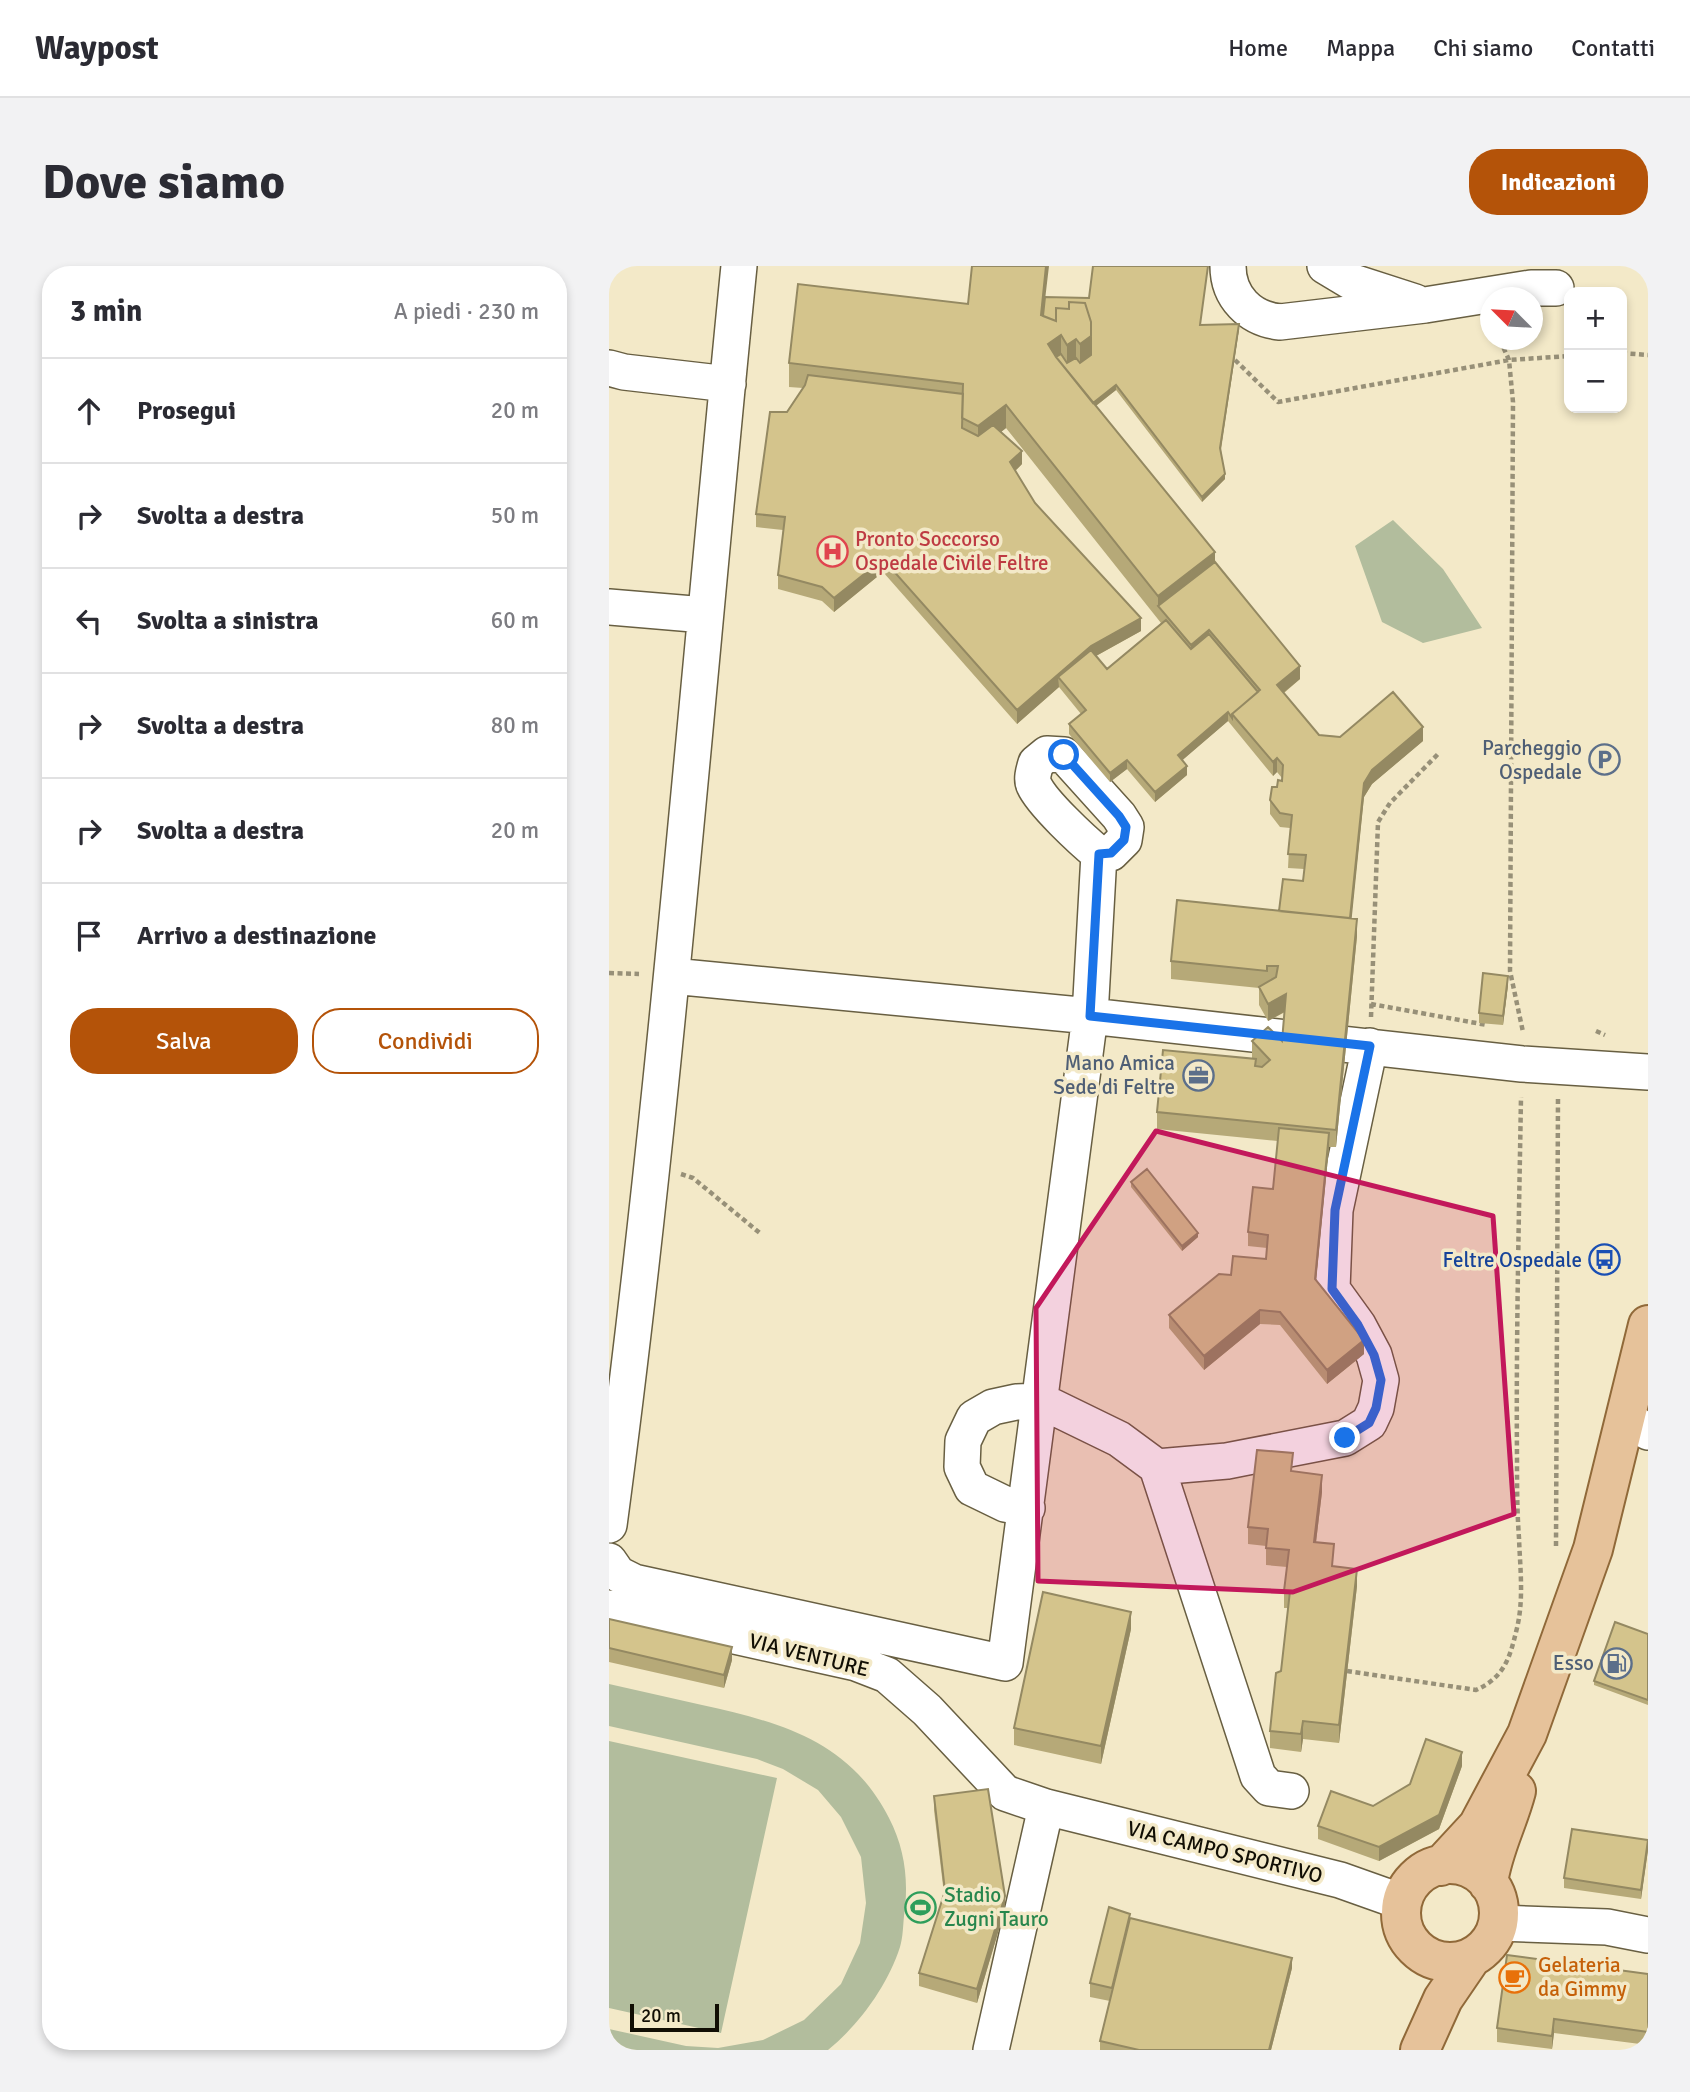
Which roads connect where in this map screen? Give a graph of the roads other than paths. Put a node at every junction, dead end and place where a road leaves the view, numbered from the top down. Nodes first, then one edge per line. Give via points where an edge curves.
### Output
1 (739, 266) edge
2 (1228, 266) edge
3 (1325, 266) edge
4 (1373, 277) edge
5 (1556, 288) dead end
6 (1425, 305) junction
7 (609, 368) edge
8 (727, 384) junction
9 (609, 607) edge
10 (705, 615) junction
11 (1099, 854) dead end
12 (672, 976) junction
13 (1090, 1016) junction
14 (1370, 1046) junction
15 (1648, 1072) edge
16 (1648, 1325) edge
17 (1041, 1401) junction
18 (1637, 1425) edge
19 (1157, 1467) junction
20 (1027, 1508) junction
21 (609, 1525) edge
22 (609, 1561) edge
23 (609, 1608) edge
24 (1527, 1734) junction
25 (1291, 1791) dead end
26 (1005, 1793) joint
27 (1047, 1807) junction
28 (1441, 1866) junction
29 (1488, 1883) junction
30 (1402, 1902) junction
31 (1498, 1923) junction
32 (1648, 1935) edge
33 (1414, 1947) junction
34 (1471, 1958) junction
35 (991, 2050) edge
36 (1407, 2050) edge
37 (1420, 2050) edge

1 - 8 street
2 - 6 street via 1228,278 1240,302 1270,321 1297,322
3 - 4 street via 1350,281
4 - 6 street
5 - 6 street
7 - 8 street
8 - 10 street
9 - 10 street
10 - 12 street
11 - 13 street
12 - 13 street
12 - 21 street
13 - 14 street
13 - 17 street
14 - 15 street via 1522,1064
14 - 19 street via 1335,1210 1332,1289 1358,1325 1381,1380 1369,1423 1345,1438 1227,1461
16 - 18 main road
17 - 19 street via 1119,1439
17 - 20 street
17 - 20 street via 993,1407 974,1418 963,1441 962,1467 972,1488 1005,1504
18 - 24 main road
19 - 25 street via 1258,1776 1269,1788
20 - 22 street via 1005,1663 634,1582 618,1574
23 - 26 street, VIA VENTURE via 856,1663 887,1675 927,1710
24 - 28 main road via 1478,1826
24 - 29 main road via 1518,1785
26 - 27 street, VIA CAMPO SPORTIVO
27 - 30 street, VIA CAMPO SPORTIVO via 1340,1881
27 - 35 street
28 - 29 main road via 1465,1867
28 - 30 main road via 1419,1875
29 - 31 main road via 1499,1909
30 - 33 main road via 1405,1933
31 - 32 street via 1607,1927
31 - 34 main road via 1488,1943
33 - 34 main road via 1440,1961
33 - 36 main road via 1421,1979
34 - 37 main road via 1443,1999

